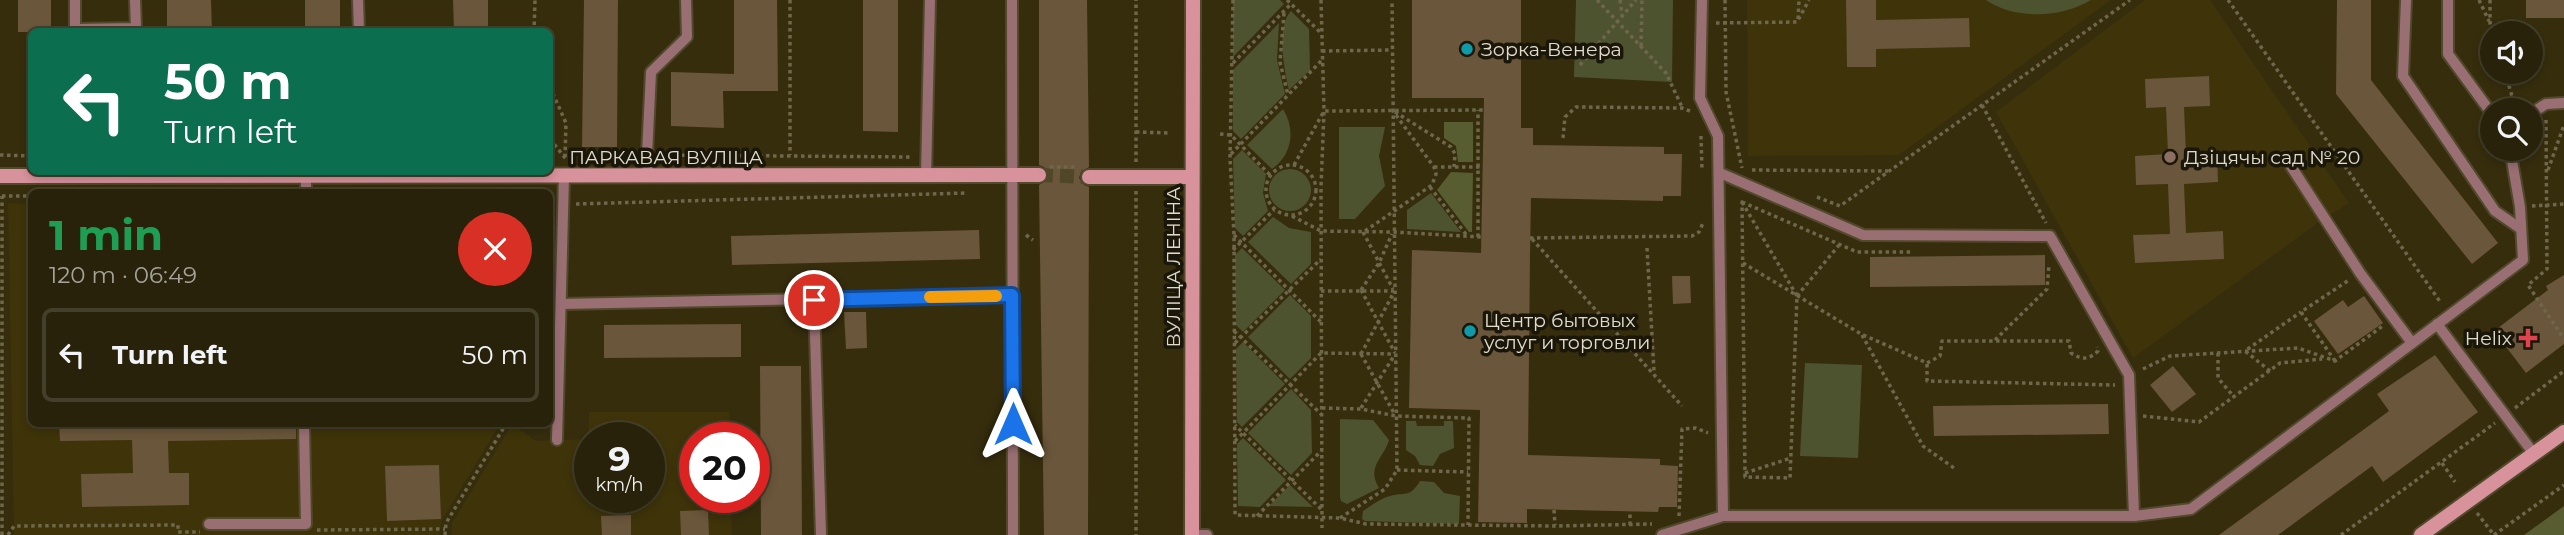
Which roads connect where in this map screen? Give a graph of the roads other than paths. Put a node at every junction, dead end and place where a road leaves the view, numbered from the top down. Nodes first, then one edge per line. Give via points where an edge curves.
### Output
1 (75, 0) edge
2 (135, 0) edge
3 (359, 0) edge
4 (686, 0) edge
5 (930, 0) edge
6 (1012, 0) edge
7 (1193, 0) edge
8 (1702, 0) edge
9 (2406, 0) edge
10 (2448, 0) edge
11 (75, 28) edge
12 (136, 28) edge
13 (359, 28) edge
14 (2480, 98) edge
15 (2564, 103) edge
16 (2543, 106) edge
17 (2285, 157) dead end
18 (2512, 161) edge
19 (1720, 173) junction
20 (38, 175) edge
21 (191, 175) edge
22 (333, 175) edge
23 (462, 175) edge
24 (0, 176) edge
25 (306, 176) junction
26 (564, 176) junction
27 (648, 176) junction
28 (926, 176) junction
29 (1012, 176) junction
30 (1039, 176) tunnel mouth
31 (1089, 177) tunnel mouth
32 (1192, 177) junction
33 (306, 189) edge
34 (2521, 229) junction
35 (1012, 295) junction
36 (814, 300) junction
37 (561, 304) junction
38 (2437, 324) junction
39 (2412, 343) junction
40 (304, 427) edge
41 (2564, 432) edge
42 (557, 440) dead end
43 (2534, 454) junction
44 (1723, 516) junction
45 (2134, 516) junction
46 (209, 524) dead end
47 (1660, 529) edge
48 (821, 535) edge
49 (1013, 535) edge
50 (1192, 535) edge
51 (1207, 535) edge
52 (2421, 535) edge

1 - 11 lane
2 - 12 lane
3 - 13 lane
4 - 27 lane via 687,37 651,72
5 - 28 lane
6 - 29 lane
7 - 32 street, ВУЛІЦА ЛЕНІНА
8 - 19 lane via 1700,98 1718,136
9 - 34 lane via 2403,76 2495,211
10 - 14 lane via 2448,54
15 - 16 lane
17 - 39 lane
18 - 34 lane
19 - 44 lane
19 - 45 lane via 1863,235 2050,236 2129,377
20 - 24 street, ПАРКАВАЯ ВУЛІЦА
21 - 25 street, ПАРКАВАЯ ВУЛІЦА
22 - 25 street, ПАРКАВАЯ ВУЛІЦА
23 - 26 street, ПАРКАВАЯ ВУЛІЦА
25 - 33 lane
26 - 27 street, ПАРКАВАЯ ВУЛІЦА
26 - 37 lane
27 - 28 street, ПАРКАВАЯ ВУЛІЦА
28 - 29 street, ПАРКАВАЯ ВУЛІЦА
29 - 30 street, ПАРКАВАЯ ВУЛІЦА
29 - 35 lane
31 - 32 street
32 - 50 street, ВУЛІЦА ЛЕНІНА
34 - 38 lane via 2523,260
35 - 36 lane
35 - 49 lane
36 - 37 lane
36 - 48 lane
37 - 42 lane
38 - 39 lane
38 - 43 lane
39 - 45 lane via 2191,509
40 - 46 lane via 306,524
41 - 43 street
43 - 52 street
44 - 45 lane
44 - 47 lane
50 - 51 lane

